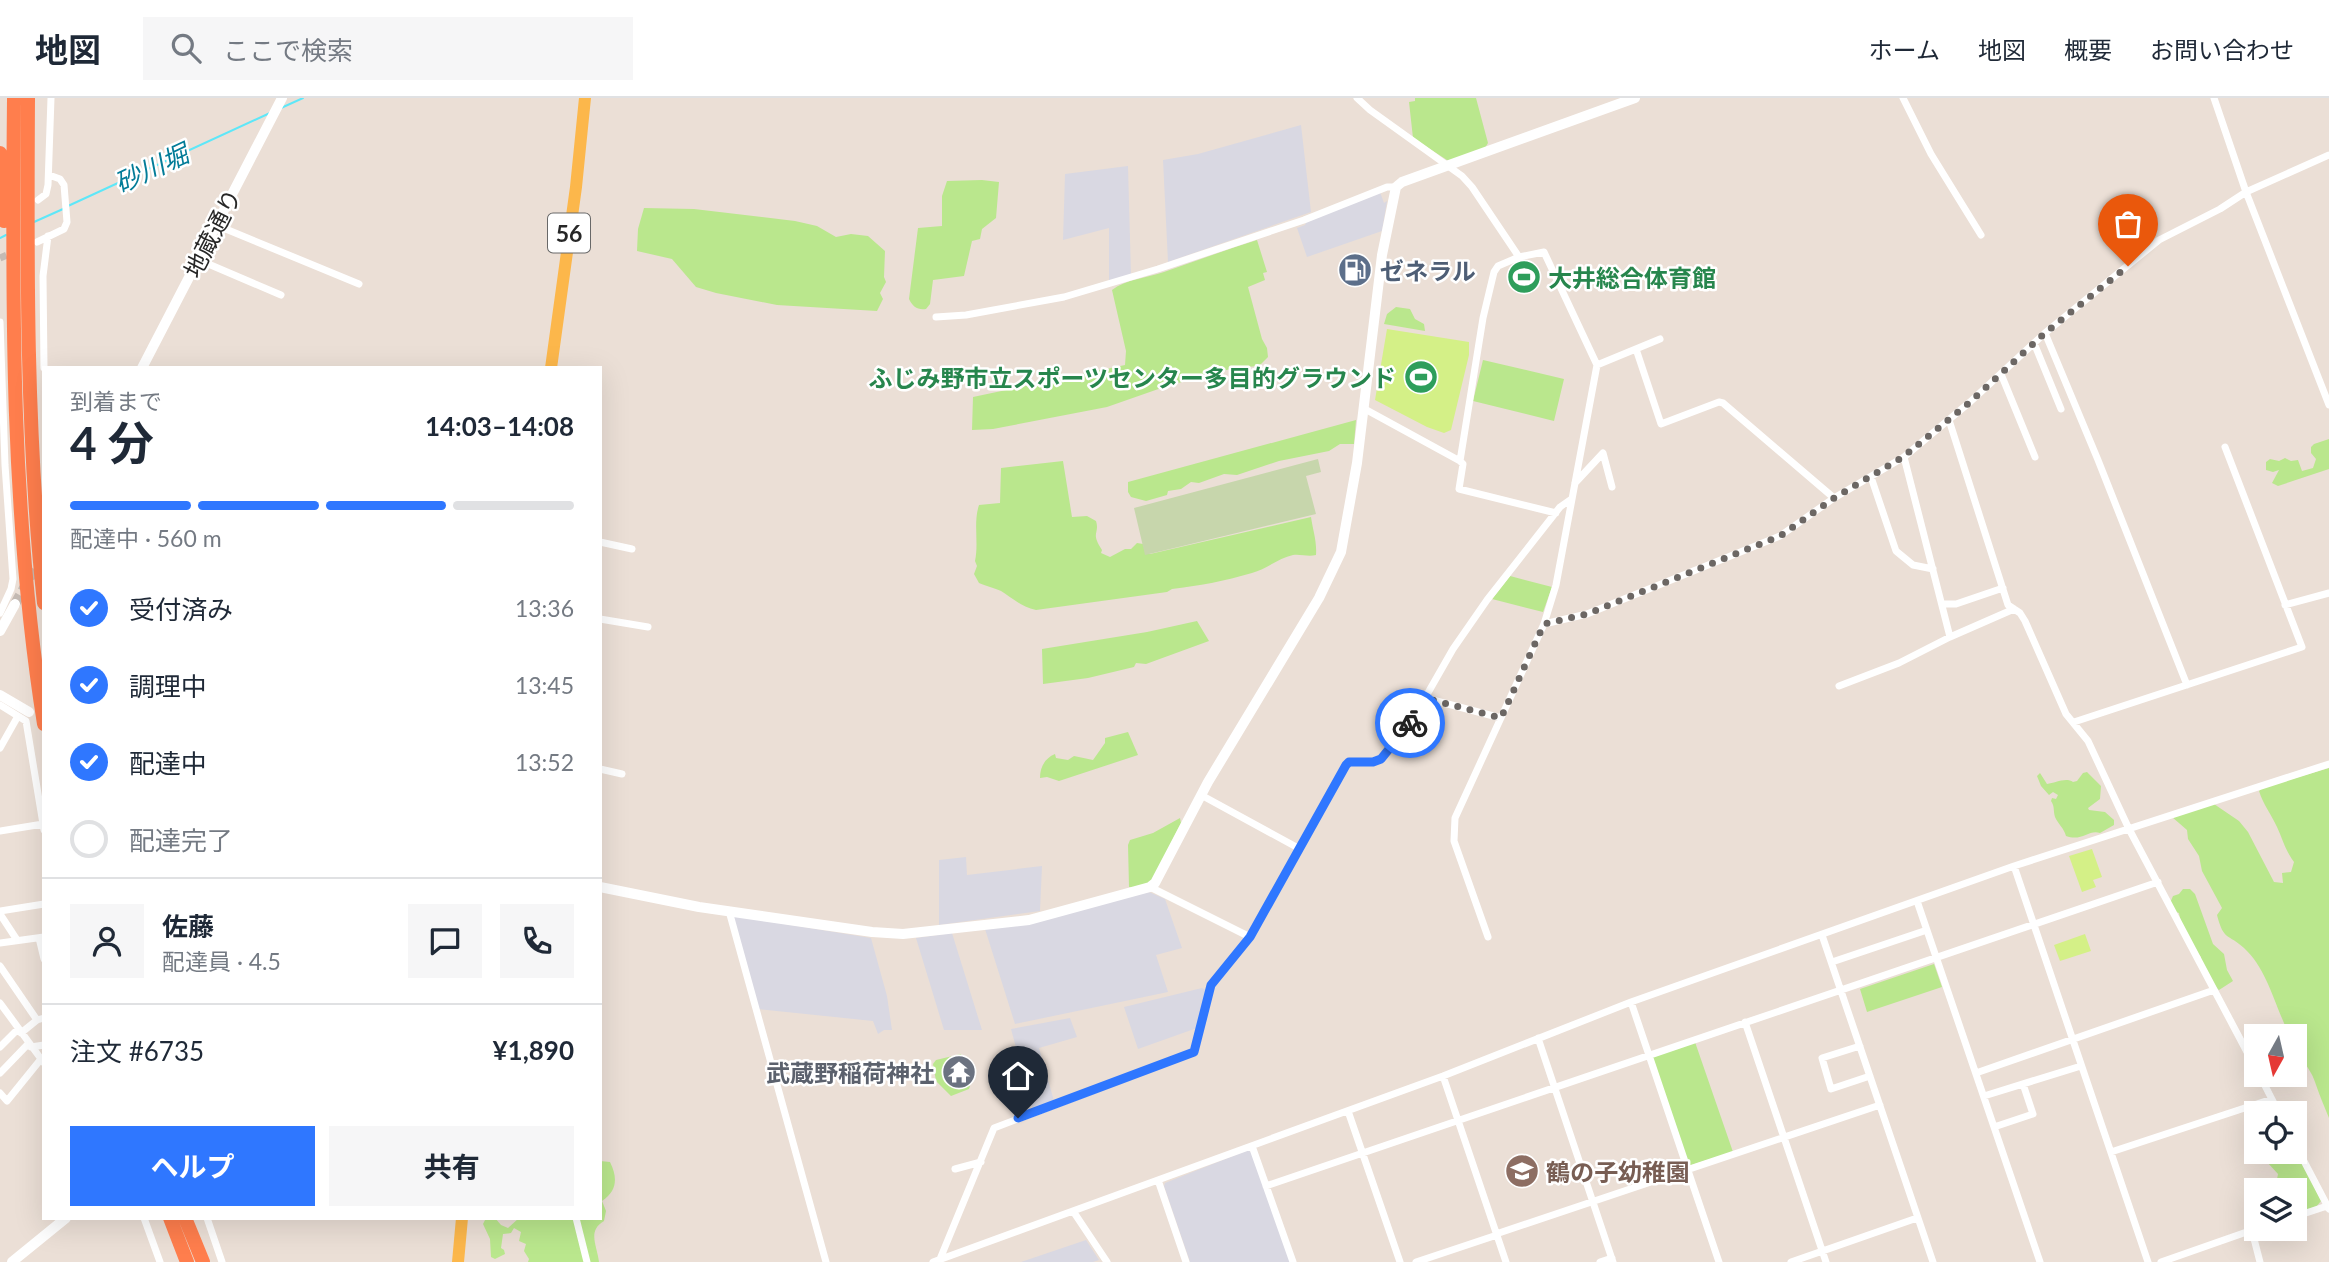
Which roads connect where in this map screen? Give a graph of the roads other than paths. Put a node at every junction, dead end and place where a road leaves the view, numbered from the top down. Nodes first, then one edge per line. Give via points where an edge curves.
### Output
1 (13, 98) edge
2 (28, 98) edge
3 (35, 98) edge
4 (51, 98) edge
5 (585, 98) edge
6 (1357, 98) edge
7 (1635, 98) edge
8 (1903, 98) edge
9 (2214, 98) edge
10 (281, 99) edge
11 (0, 153) edge
12 (2329, 155) edge
13 (28, 161) junction
14 (1449, 165) junction
15 (49, 175) junction
16 (1396, 187) junction
17 (2246, 192) junction
18 (33, 204) junction
19 (8, 218) junction
20 (216, 225) junction
21 (1982, 234) dead end
22 (48, 236) junction
23 (33, 240) junction
24 (1519, 257) junction
25 (199, 260) junction
26 (359, 284) dead end
27 (281, 296) dead end
28 (936, 317) dead end
29 (0, 322) edge
30 (2045, 333) junction
31 (1660, 339) dead end
32 (2034, 343) junction
33 (1636, 349) junction
34 (1597, 365) junction
35 (44, 366) edge
36 (143, 366) edge
37 (551, 366) edge
38 (2001, 374) junction
39 (2329, 405) edge
40 (1363, 408) junction
41 (2061, 409) dead end
42 (1949, 420) junction
43 (2225, 447) dead end
44 (1903, 457) junction
45 (2035, 457) dead end
46 (1460, 461) junction
47 (1871, 477) junction
48 (1574, 485) junction
49 (1612, 487) dead end
50 (1834, 498) junction
51 (1570, 500) junction
52 (1556, 513) junction
53 (602, 542) edge
54 (632, 549) dead end
55 (1933, 569) junction
56 (42, 581) edge
57 (2003, 588) junction
58 (2329, 593) edge
59 (15, 604) tunnel mouth
60 (1942, 604) junction
61 (2285, 605) junction
62 (2014, 609) junction
63 (0, 613) edge
64 (602, 619) edge
65 (1544, 624) junction
66 (648, 627) dead end
67 (0, 631) edge
68 (1950, 636) junction
69 (2187, 685) junction
70 (1839, 686) dead end
71 (0, 695) edge
72 (1425, 698) junction
73 (0, 705) edge
74 (42, 708) edge
75 (23, 714) junction
76 (1501, 718) junction
77 (2074, 722) junction
78 (0, 748) edge
79 (2329, 764) edge
80 (602, 769) edge
81 (622, 774) dead end
82 (1201, 795) junction
83 (42, 818) edge
84 (42, 824) edge
85 (2129, 829) junction
86 (0, 831) edge
87 (1300, 849) junction
88 (2014, 866) junction
89 (2158, 882) junction
90 (602, 887) edge
91 (1150, 887) junction
92 (1917, 901) junction
93 (42, 904) edge
94 (729, 911) junction
95 (0, 913) edge
96 (2034, 924) junction
97 (1927, 930) junction
98 (1822, 935) junction
99 (41, 937) edge
100 (1250, 937) junction
101 (1488, 937) dead end
102 (17, 940) junction
103 (0, 943) edge
104 (1937, 958) junction
105 (1832, 962) junction
106 (0, 966) edge
107 (1841, 990) junction
108 (2214, 990) junction
109 (1631, 1002) junction
110 (0, 1003) edge
111 (40, 1019) edge
112 (1745, 1022) junction
113 (19, 1031) junction
114 (1538, 1038) junction
115 (2071, 1039) junction
116 (30, 1044) junction
117 (42, 1045) edge
118 (1860, 1046) junction
119 (2244, 1046) edge
120 (0, 1047) edge
121 (1650, 1056) junction
122 (42, 1061) edge
123 (2081, 1066) junction
124 (0, 1073) edge
125 (1976, 1073) junction
126 (1443, 1076) junction
127 (1871, 1076) junction
128 (2023, 1084) junction
129 (2266, 1087) edge
130 (1555, 1088) junction
131 (0, 1093) edge
132 (1984, 1096) junction
133 (2272, 1099) joint
134 (1880, 1105) junction
135 (1348, 1111) junction
136 (1458, 1121) junction
137 (1994, 1127) junction
138 (1784, 1136) junction
139 (1252, 1146) junction
140 (1363, 1152) junction
141 (2111, 1153) junction
142 (981, 1162) junction
143 (2305, 1164) edge
144 (955, 1169) dead end
145 (1688, 1169) junction
146 (1158, 1180) junction
147 (1266, 1186) junction
148 (1592, 1202) junction
149 (2328, 1208) edge
150 (1073, 1211) junction
151 (2307, 1213) edge
152 (1917, 1217) junction
153 (64, 1220) edge
154 (145, 1220) edge
155 (171, 1220) edge
156 (186, 1220) edge
157 (208, 1220) edge
158 (462, 1220) edge
159 (576, 1220) edge
160 (2244, 1234) edge
161 (1497, 1235) junction
162 (2257, 1241) edge
163 (1822, 1252) junction
164 (1612, 1260) edge
165 (936, 1261) edge
166 (1717, 1261) edge
167 (12, 1262) edge
168 (160, 1262) edge
169 (187, 1262) edge
170 (203, 1262) edge
171 (222, 1262) edge
172 (458, 1262) edge
173 (587, 1262) edge
174 (826, 1262) edge
175 (1107, 1262) edge
176 (1186, 1262) edge
177 (1293, 1262) edge
178 (1400, 1262) edge
179 (1416, 1262) edge
180 (1506, 1262) edge
181 (1600, 1262) edge
182 (1791, 1262) edge
183 (1826, 1262) edge
184 (1933, 1262) edge
185 (2040, 1262) edge
186 (2148, 1262) edge
187 (2161, 1262) edge
188 (2260, 1262) edge

1 - 19 highway
2 - 13 highway
3 - 13 highway
4 - 15 street
5 - 37 main road, 56
6 - 14 street
7 - 14 street
8 - 21 street via 1931,154
9 - 17 street
10 - 20 street, 地蔵通り
11 - 19 highway
12 - 17 street
13 - 18 highway
14 - 16 street
14 - 24 street via 1472,187
15 - 18 street via 46,194
15 - 22 street via 63,182 67,216 64,229
16 - 28 street via 1064,297
16 - 40 street via 1382,256
17 - 30 street via 2159,240
17 - 39 street
18 - 23 highway
19 - 74 highway via 19,495
20 - 25 street, 地蔵通り
20 - 26 street
22 - 23 street
22 - 35 street via 43,269
23 - 56 highway via 34,495
24 - 34 street via 1544,252
24 - 46 street via 1494,272
25 - 27 street
25 - 36 street, 地蔵通り
29 - 63 street via 13,579
30 - 32 street
30 - 69 street
31 - 33 street
32 - 38 street
32 - 41 street
33 - 34 street
33 - 50 street via 1661,424 1723,403
34 - 48 street
38 - 42 street
38 - 45 street
40 - 46 street
40 - 82 street via 1346,529 1335,567
42 - 44 street
42 - 57 street
43 - 61 street
44 - 47 street
44 - 55 street
46 - 52 street via 1459,489
47 - 50 street
47 - 55 street via 1896,551 1913,565
48 - 49 street via 1602,453
48 - 51 street
50 - 65 street via 1760,546 1587,614
51 - 52 street
51 - 65 street via 1556,585
52 - 72 street via 1487,600
53 - 54 street
55 - 60 street
57 - 60 street via 1956,604
57 - 62 street
58 - 61 street
59 - 67 street
60 - 68 street
61 - 69 street via 2302,647
62 - 68 street
62 - 77 street via 2021,613
64 - 66 street
65 - 76 street
68 - 70 street via 1899,663
69 - 77 street
71 - 75 street
72 - 76 street
72 - 87 street via 1381,759 1346,765
73 - 75 street
75 - 78 street
75 - 83 street
76 - 101 street via 1453,830
77 - 85 street via 2088,741
79 - 85 street
80 - 81 street
82 - 87 street
82 - 91 street via 1160,878
84 - 86 street
85 - 88 street
85 - 89 street
87 - 100 street
88 - 92 street
88 - 96 street
89 - 96 street
89 - 108 street
90 - 94 street
91 - 94 street via 1030,920 903,934
91 - 100 street
92 - 97 street
92 - 98 street
93 - 95 street
94 - 174 street
95 - 102 street
96 - 104 street
96 - 115 street
97 - 104 street
97 - 105 street
98 - 105 street
98 - 109 street
99 - 102 street
100 - 142 street via 1211,985 1194,1052 996,1127
102 - 103 street
104 - 107 street
104 - 125 street
105 - 107 street
106 - 111 street
107 - 112 street
107 - 118 street
108 - 115 street
108 - 119 street
109 - 114 street
109 - 121 street
110 - 113 street
111 - 113 street
112 - 121 street
112 - 138 street
113 - 116 street
113 - 120 street
114 - 126 street
114 - 130 street
115 - 123 street
115 - 125 street
116 - 117 street
116 - 122 street
116 - 124 street
118 - 127 street
118 - 127 street via 1822,1058 1831,1089
121 - 130 street
121 - 145 street
122 - 131 street via 7,1101
123 - 128 street
123 - 141 street
125 - 132 street
126 - 135 street
126 - 136 street
127 - 134 street
128 - 132 street
128 - 137 street via 2033,1114
129 - 133 street
130 - 136 street
130 - 148 street
132 - 137 street
133 - 141 street
134 - 138 street
134 - 152 street
135 - 139 street
135 - 140 street
136 - 140 street
136 - 161 street
137 - 185 street
138 - 145 street
138 - 163 street
139 - 146 street
139 - 147 street
140 - 147 street
140 - 178 street
141 - 186 street
142 - 144 street
142 - 165 street
143 - 149 street
145 - 148 street
145 - 166 street
146 - 150 street
146 - 176 street
147 - 177 street
148 - 161 street
148 - 164 street
149 - 151 street
150 - 165 street
150 - 175 street
152 - 163 street
152 - 184 street
153 - 167 street
154 - 168 street
155 - 169 highway
156 - 170 highway
157 - 171 street
158 - 172 main road
159 - 173 street
160 - 187 street
161 - 179 street
161 - 180 street
162 - 188 street
163 - 182 street
163 - 183 street
164 - 181 street

